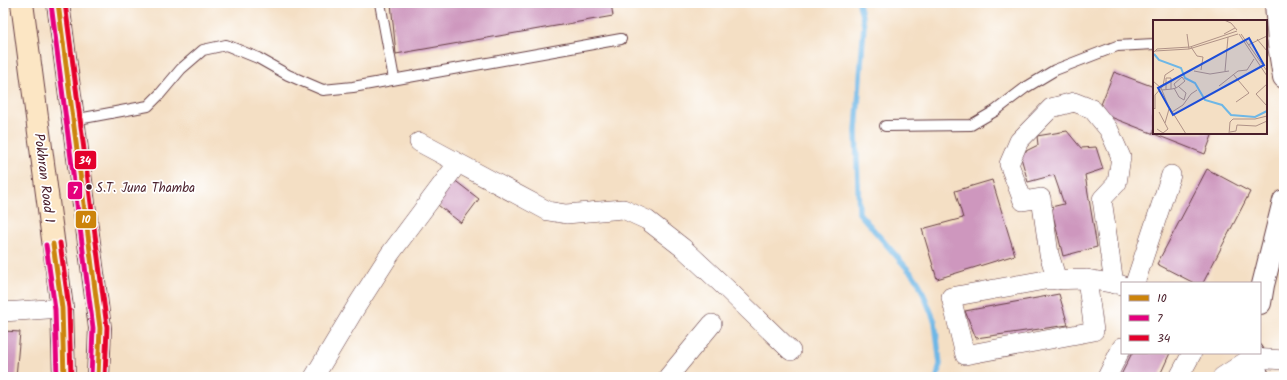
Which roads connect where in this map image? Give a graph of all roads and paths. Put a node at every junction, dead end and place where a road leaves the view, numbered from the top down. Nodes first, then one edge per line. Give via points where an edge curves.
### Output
1 (22, 3) edge
2 (58, 3) edge
3 (380, 3) edge
4 (1276, 3) edge
5 (621, 39) dead end
6 (1153, 44) edge
7 (1272, 45) edge
8 (1284, 77) edge
9 (394, 79) junction
10 (73, 120) junction
11 (885, 126) dead end
12 (419, 142) dead end
13 (458, 163) junction
14 (1171, 175) dead end
15 (1284, 200) edge
16 (1087, 279) junction
17 (1057, 280) junction
18 (1135, 282) edge
19 (1118, 284) edge
20 (1261, 297) edge
21 (62, 308) junction
22 (3, 312) edge
23 (712, 324) dead end
24 (1121, 349) edge
25 (791, 350) dead end
26 (1191, 354) edge
27 (1284, 360) edge
28 (1254, 363) edge
29 (64, 377) edge
30 (98, 377) edge
31 (314, 377) edge
32 (668, 377) edge
33 (1107, 377) edge
34 (1179, 377) edge
35 (1222, 377) edge

1 - 21 main road, Pokhran Road 1
2 - 10 main road
3 - 9 lane
4 - 7 street
5 - 9 lane
6 - 11 lane via 1117,46 1055,70 971,125
7 - 8 street
9 - 10 lane via 323,90 226,45 203,50 181,69 148,106
10 - 30 main road via 100,328
12 - 13 street
13 - 25 street via 548,211 566,214 623,208 647,220 683,248
13 - 31 street via 390,254
14 - 18 street
15 - 20 street
16 - 17 street
16 - 17 street via 1094,331 966,355 951,297
16 - 19 street
17 - 19 street via 1049,254 1041,198 1023,201 1009,164 1019,141 1051,108 1074,102 1092,109 1109,130 1121,157 1117,183 1102,199
21 - 22 street
21 - 29 main road, Pokhran Road 1
23 - 32 street
24 - 33 street
26 - 34 street
27 - 28 street
28 - 35 street

